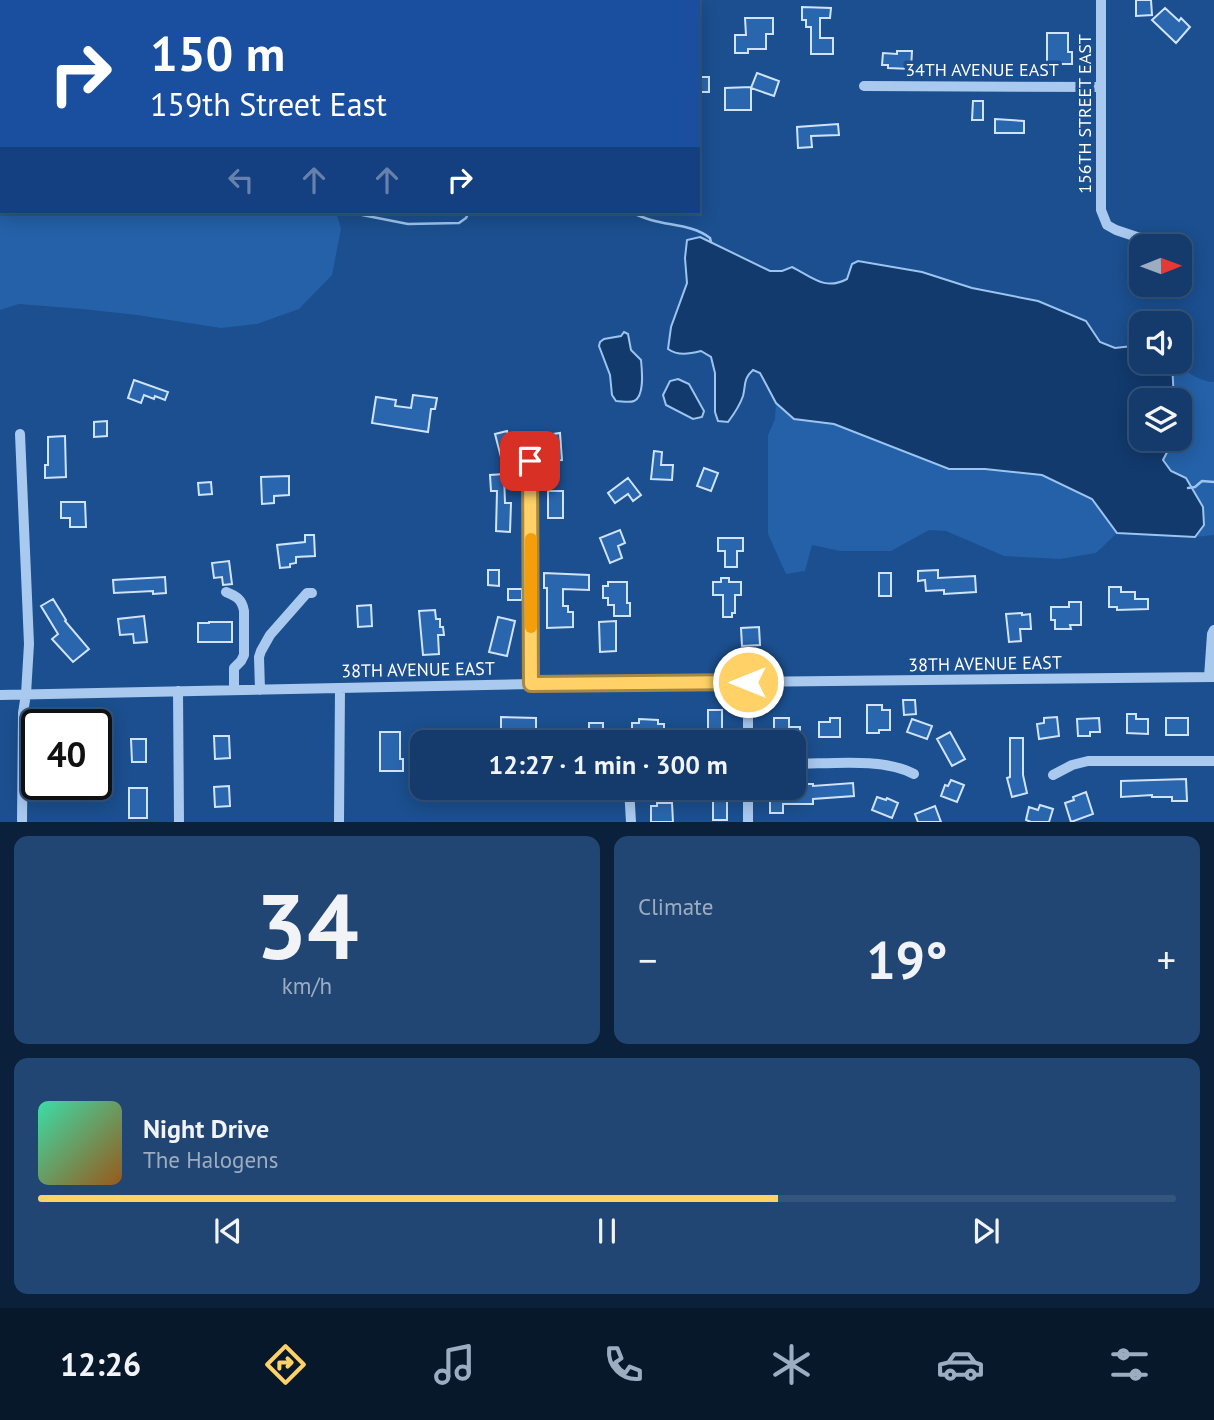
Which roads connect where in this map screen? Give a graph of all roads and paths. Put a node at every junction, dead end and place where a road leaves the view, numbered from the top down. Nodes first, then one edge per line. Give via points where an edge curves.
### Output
1 (1101, 0) edge
2 (863, 86) dead end
3 (1101, 87) junction
4 (1129, 234) edge
5 (20, 434) dead end
6 (530, 461) dead end
7 (226, 592) dead end
8 (312, 593) dead end
9 (1214, 630) edge
10 (1212, 677) edge
11 (748, 682) junction
12 (531, 684) junction
13 (340, 688) junction
14 (234, 690) junction
15 (260, 690) junction
16 (178, 691) junction
17 (26, 694) junction
18 (0, 695) edge
19 (748, 730) edge
20 (1214, 761) edge
21 (806, 764) edge
22 (914, 774) dead end
23 (1053, 775) dead end
24 (630, 800) edge
25 (748, 800) edge
26 (22, 821) edge
27 (179, 821) edge
28 (339, 821) edge
29 (631, 821) edge
30 (748, 821) edge

1 - 3 street, 156TH STREET EAST
2 - 3 street, 34TH AVENUE EAST
3 - 4 street, 156TH STREET EAST via 1101,210 1109,226
5 - 17 street via 29,644
6 - 12 street
7 - 14 street via 239,598 244,611 244,655 234,668
8 - 15 street via 307,593 270,635 261,651
9 - 10 street
10 - 11 street, 38TH AVENUE EAST
11 - 12 street, 38TH AVENUE EAST
11 - 19 street
12 - 13 street, 38TH AVENUE EAST
13 - 15 street, 38TH AVENUE EAST
13 - 28 street
14 - 15 street, 38TH AVENUE EAST
14 - 16 street, 38TH AVENUE EAST
16 - 17 street, 38TH AVENUE EAST
16 - 27 street
17 - 18 street, 38TH AVENUE EAST
17 - 26 street
20 - 23 street via 1088,761
21 - 22 street via 881,763
24 - 29 street
25 - 30 street

